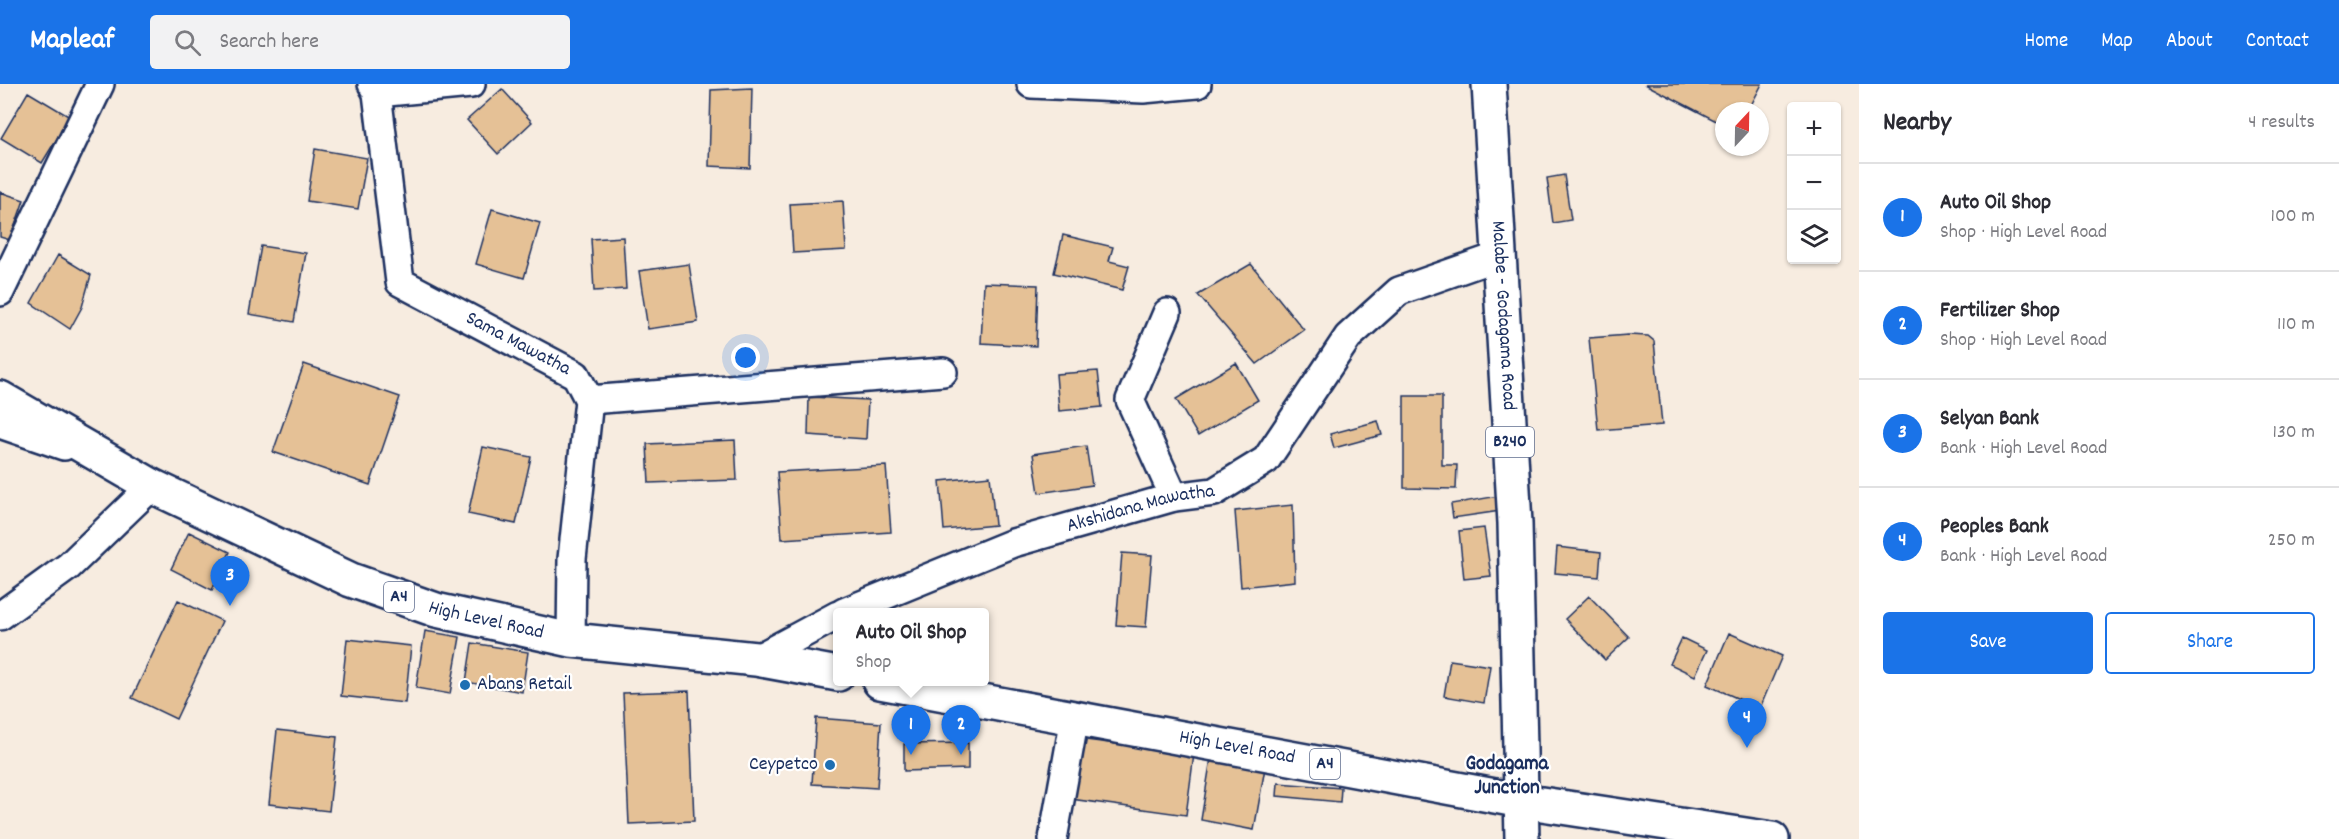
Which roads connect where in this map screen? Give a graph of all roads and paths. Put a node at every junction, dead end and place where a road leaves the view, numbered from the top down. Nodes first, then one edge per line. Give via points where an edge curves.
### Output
1 (100, 84) edge
2 (471, 84) edge
3 (1031, 84) edge
4 (1197, 84) edge
5 (1489, 84) edge
6 (375, 89) edge
7 (1499, 256) junction
8 (0, 292) edge
9 (1167, 313) dead end
10 (943, 372) dead end
11 (0, 398) edge
12 (589, 400) junction
13 (0, 424) edge
14 (111, 463) junction
15 (152, 486) junction
16 (1174, 497) junction
17 (854, 608) edge
18 (0, 616) edge
19 (833, 617) edge
20 (571, 640) junction
21 (756, 659) junction
22 (833, 673) edge
23 (907, 686) edge
24 (1075, 717) junction
25 (1522, 801) junction
26 (1053, 839) edge
27 (1522, 839) edge
28 (1772, 839) edge

1 - 8 street
2 - 6 street
3 - 4 street via 1143,89
5 - 7 main road, Malabe - Godagama Road / B240
6 - 12 street, Sama Mawatha via 400,282 576,375
7 - 16 street, Akshidana Mawatha via 1399,291 1348,337 1266,460 1214,492
7 - 25 main road, Malabe - Godagama Road / B240 via 1515,523
9 - 16 street via 1130,400
10 - 12 street
11 - 14 main road, High Level Road / A4
12 - 20 street via 572,559
13 - 14 street
14 - 15 main road, High Level Road / A4
15 - 18 street via 69,566
15 - 20 main road, High Level Road / A4 via 351,580 436,610
16 - 17 street, Akshidana Mawatha via 1013,543
19 - 21 street
20 - 21 main road, High Level Road / A4
21 - 22 main road, High Level Road / A4
23 - 24 main road, High Level Road / A4
24 - 25 main road, High Level Road / A4
24 - 26 street
25 - 27 main road, B240
25 - 28 main road, High Level Road / A4

